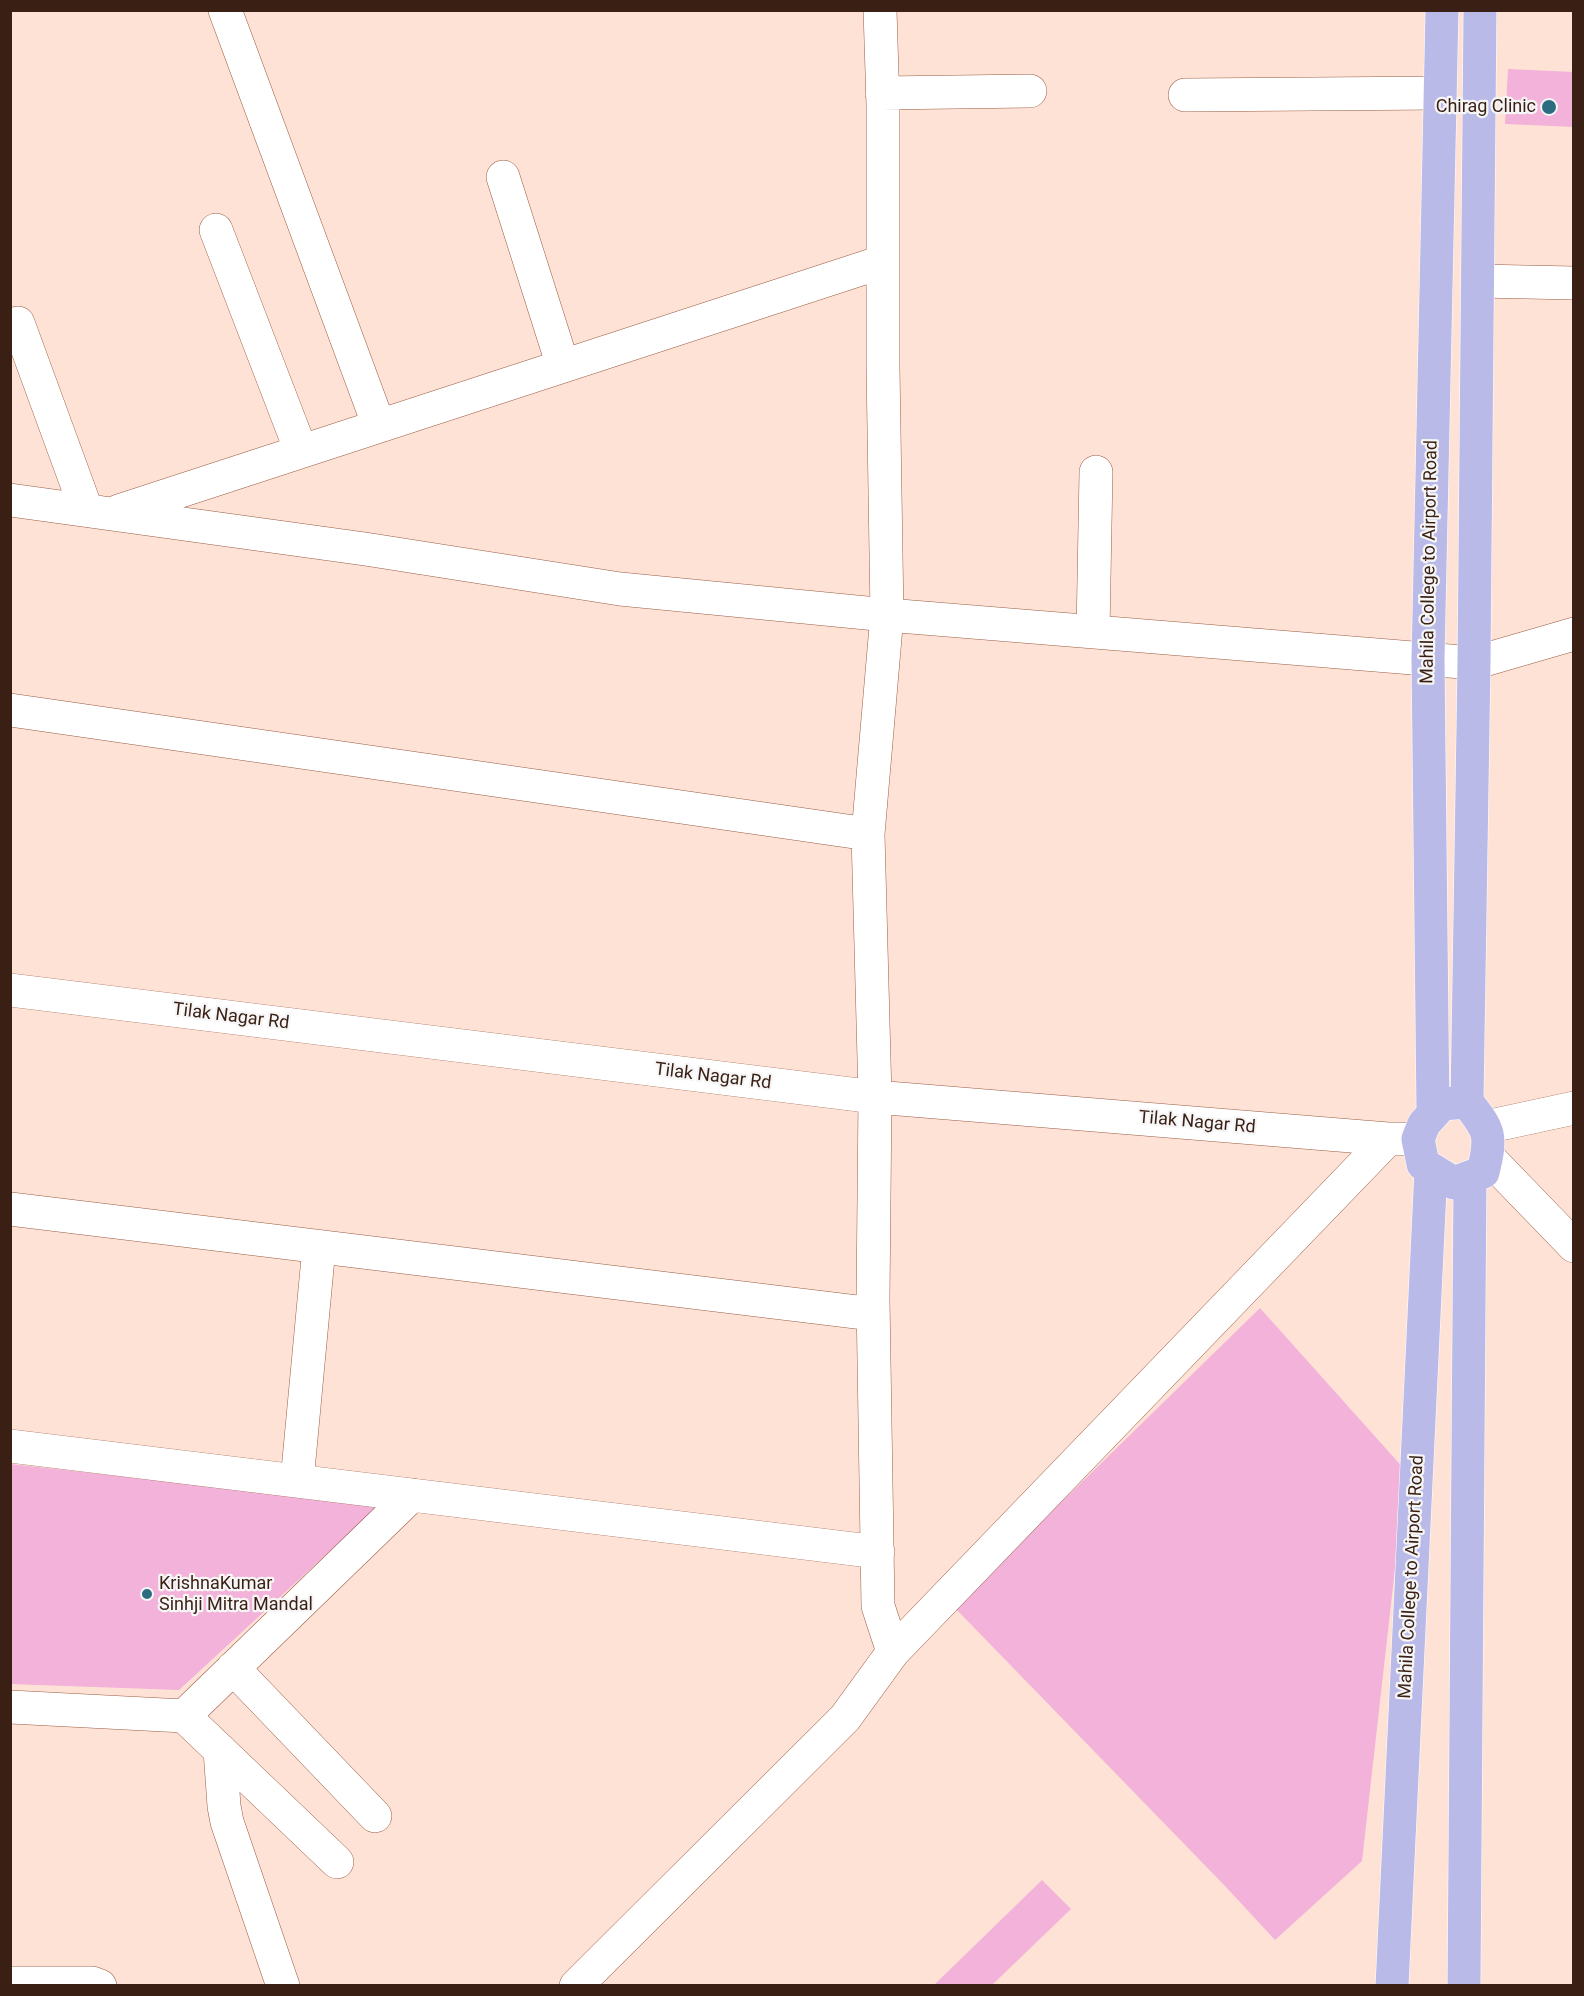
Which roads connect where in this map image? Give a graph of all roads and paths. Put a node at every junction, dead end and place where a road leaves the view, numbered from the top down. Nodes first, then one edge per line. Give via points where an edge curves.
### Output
1 (225, 10) edge
2 (880, 10) edge
3 (1442, 10) edge
4 (1480, 10) edge
5 (1030, 91) dead end
6 (882, 93) junction
7 (1440, 93) junction
8 (1185, 95) dead end
9 (503, 177) dead end
10 (216, 230) dead end
11 (882, 262) junction
12 (1478, 281) junction
13 (1574, 283) edge
14 (18, 324) dead end
15 (563, 366) junction
16 (379, 426) junction
17 (302, 451) junction
18 (1096, 472) dead end
19 (10, 500) edge
20 (99, 511) junction
21 (887, 615) junction
22 (1093, 632) junction
23 (1574, 634) edge
24 (1428, 659) junction
25 (1474, 663) junction
26 (10, 710) edge
27 (868, 834) junction
28 (10, 990) edge
29 (875, 1096) junction
30 (1574, 1108) edge
31 (1413, 1130) junction
32 (1478, 1140) junction
33 (1431, 1169) junction
34 (10, 1209) edge
35 (1574, 1246) edge
36 (319, 1247) junction
37 (873, 1314) junction
38 (10, 1446) edge
39 (297, 1481) junction
40 (412, 1495) junction
41 (878, 1552) junction
42 (893, 1652) junction
43 (233, 1668) junction
44 (10, 1707) edge
45 (184, 1716) junction
46 (220, 1750) junction
47 (375, 1815) dead end
48 (337, 1862) dead end
49 (10, 1983) edge
50 (100, 1986) edge
51 (283, 1986) edge
52 (576, 1986) edge
53 (1392, 1986) edge
54 (1464, 1986) edge

1 - 16 street
2 - 6 street
3 - 7 main road, Mahila College to Airport Road
4 - 12 main road
5 - 6 street
6 - 11 street
7 - 8 street
7 - 24 main road, Mahila College to Airport Road
9 - 15 street
10 - 17 street
11 - 15 street
11 - 21 street
12 - 13 street
12 - 25 main road
14 - 20 street
15 - 16 street
16 - 17 street
17 - 20 street
18 - 22 street
19 - 20 street
20 - 21 street via 620,588
21 - 22 street
21 - 27 street
22 - 24 street
23 - 25 street
24 - 25 street
24 - 31 main road, Mahila College to Airport Road
25 - 32 main road
26 - 27 street
27 - 29 street
28 - 29 street, Tilak Nagar Rd
29 - 31 street, Tilak Nagar Rd
29 - 37 street
30 - 32 street
31 - 32 main road via 1442,1104
31 - 33 main road, Mahila College to Airport Road via 1423,1164
31 - 42 street
32 - 33 main road via 1454,1183
32 - 35 street
32 - 54 main road
33 - 53 main road, Mahila College to Airport Road
34 - 36 street
36 - 37 street
36 - 39 street
37 - 41 street
38 - 39 street
39 - 40 street
40 - 41 street
40 - 43 street
41 - 42 street via 878,1606
42 - 52 street via 845,1718
43 - 45 street
43 - 47 street
44 - 45 street
45 - 46 street
46 - 48 street
46 - 51 street via 229,1829
49 - 50 street

